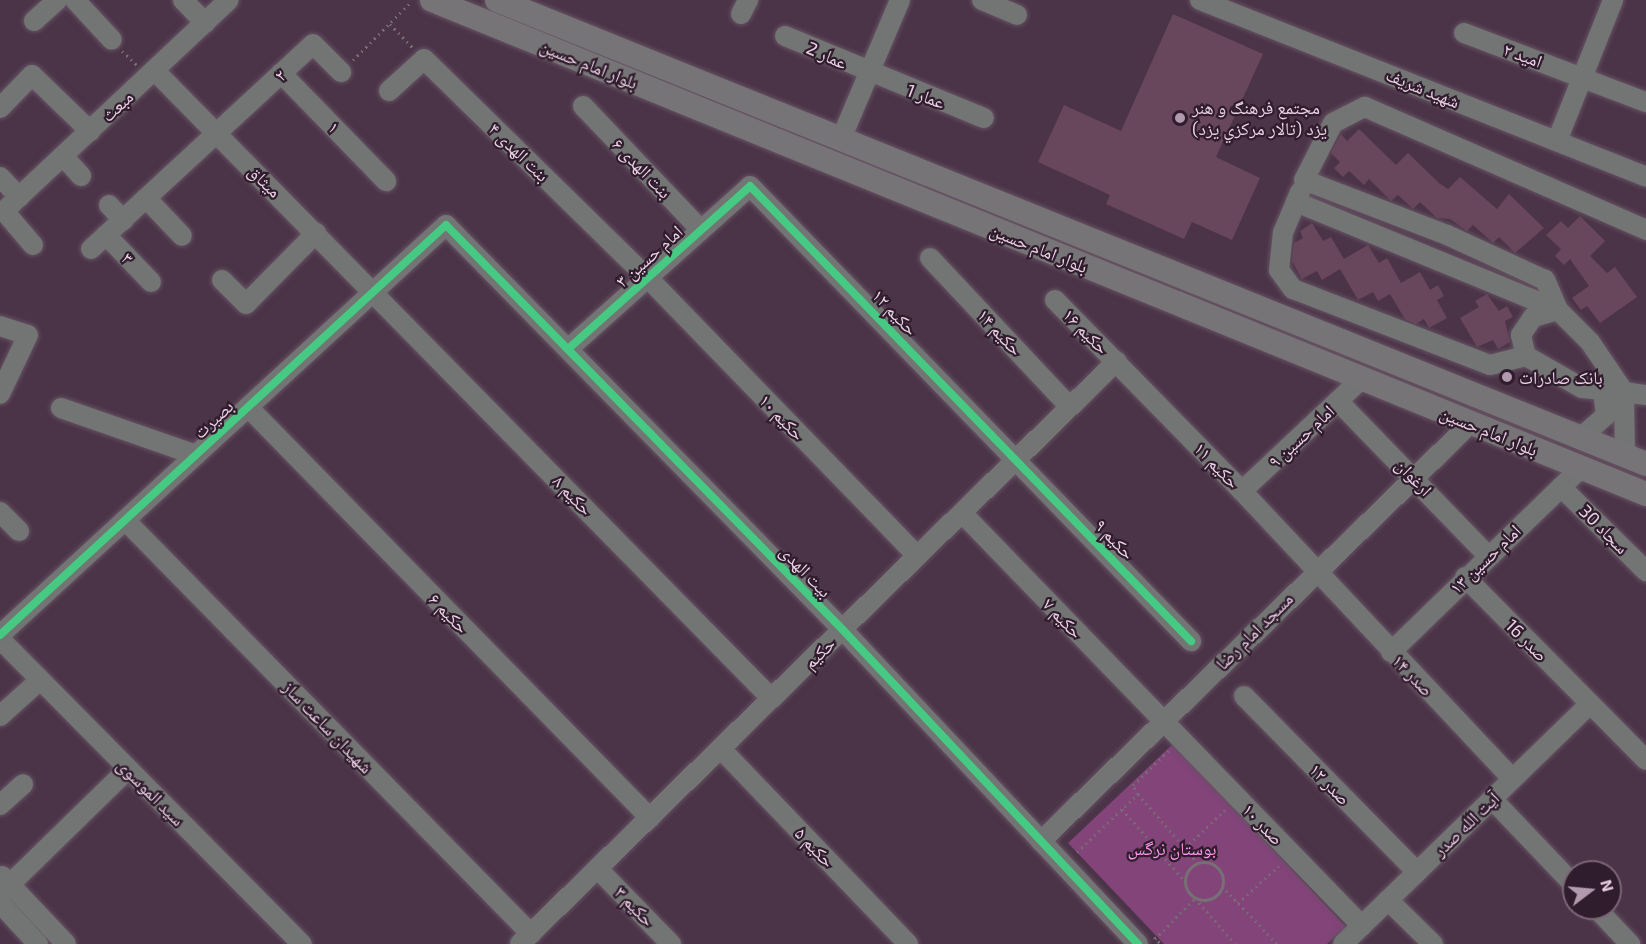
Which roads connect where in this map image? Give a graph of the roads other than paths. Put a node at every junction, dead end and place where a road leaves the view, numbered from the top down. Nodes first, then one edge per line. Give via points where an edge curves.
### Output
1 (57, 0) edge
2 (75, 0) edge
3 (183, 0) edge
4 (229, 0) edge
5 (432, 0) edge
6 (497, 0) edge
7 (900, 0) edge
8 (982, 0) edge
9 (1200, 0) edge
10 (1613, 0) edge
11 (1017, 15) dead end
12 (34, 21) dead end
13 (205, 23) junction
14 (563, 27) junction
15 (1464, 33) dead end
16 (785, 36) dead end
17 (112, 40) road end
18 (555, 50) junction
19 (341, 72) road end
20 (281, 73) junction
21 (152, 74) junction
22 (869, 74) junction
23 (1582, 77) junction
24 (389, 91) dead end
25 (1646, 102) edge
26 (583, 106) dead end
27 (0, 108) edge
28 (984, 118) dead end
29 (90, 131) junction
30 (218, 134) junction
31 (841, 139) junction
32 (1557, 141) junction
33 (63, 156) junction
34 (81, 176) dead end
35 (0, 177) edge
36 (1646, 177) edge
37 (1304, 180) junction
38 (386, 181) dead end
39 (750, 186) joint
40 (19, 197) junction
41 (146, 198) junction
42 (1296, 202) junction
43 (109, 205) dead end
44 (123, 219) junction
45 (446, 225) joint
46 (701, 230) junction
47 (1646, 230) edge
48 (316, 233) junction
49 (106, 235) junction
50 (182, 236) dead end
51 (33, 245) dead end
52 (1476, 248) junction
53 (91, 249) dead end
54 (930, 258) dead end
55 (1466, 270) junction
56 (647, 276) junction
57 (222, 280) dead end
58 (151, 282) dead end
59 (374, 292) junction
60 (1055, 300) dead end
61 (1558, 310) junction
62 (0, 326) edge
63 (568, 349) junction
64 (1370, 353) junction
65 (1526, 356) junction
66 (1117, 361) junction
67 (1360, 380) junction
68 (1603, 391) junction
69 (1624, 392) junction
70 (0, 394) edge
71 (1646, 395) edge
72 (1338, 401) junction
73 (248, 407) junction
74 (1070, 407) junction
75 (61, 408) dead end
76 (1470, 424) junction
77 (1580, 438) junction
78 (196, 455) junction
79 (1018, 458) junction
80 (1635, 460) edge
81 (1581, 468) junction
82 (1414, 476) junction
83 (1561, 487) junction
84 (1242, 491) junction
85 (1646, 494) edge
86 (0, 512) edge
87 (962, 513) junction
88 (125, 520) junction
89 (19, 531) dead end
90 (917, 556) junction
91 (1488, 556) junction
92 (1314, 571) junction
93 (1646, 571) edge
94 (1465, 577) junction
95 (843, 630) junction
96 (0, 637) edge
97 (1191, 641) dead end
98 (1391, 652) junction
99 (39, 680) junction
100 (1244, 696) dead end
101 (772, 699) junction
102 (1590, 704) junction
103 (0, 716) edge
104 (1164, 722) junction
105 (722, 750) junction
106 (1646, 760) edge
107 (128, 769) junction
108 (1512, 779) junction
109 (22, 784) dead end
110 (1492, 798) junction
111 (0, 806) edge
112 (650, 818) junction
113 (1041, 841) junction
114 (598, 869) junction
115 (1417, 872) junction
116 (1562, 872) edge
117 (3, 884) edge
118 (1388, 900) junction
119 (0, 903) edge
120 (1607, 920) edge
121 (1362, 926) junction
122 (1147, 937) edge
123 (526, 939) edge
124 (38, 944) edge
125 (66, 944) edge
126 (302, 944) edge
127 (671, 944) edge
128 (908, 944) edge
129 (1343, 944) edge
130 (1433, 944) edge
131 (1630, 944) edge

1 - 12 street
2 - 17 street
3 - 13 street
4 - 13 street, مبعث
5 - 18 main road, بلوار امام حسین
6 - 14 main road, بلوار امام حسین
7 - 22 street
8 - 11 street
9 - 32 street, شهید شریف
10 - 23 street
13 - 21 street, مبعث
14 - 18 main road
14 - 31 main road, بلوار امام حسین
15 - 23 street, امید ۲
16 - 22 street, عمار 2
18 - 67 main road, بلوار امام حسین
19 - 20 street, ۲ via 313,44
20 - 30 street, ۲
20 - 38 street, ۱
21 - 29 street, مبعث
21 - 30 street, میثاق
22 - 28 street, عمار 1
22 - 31 street
23 - 25 street, امید ۲
23 - 32 street
24 - 56 street, بنت الهدی ۴ via 424,59
26 - 46 street, بنت الهدی ۶
27 - 29 street via 32,75
29 - 33 street, مبعث
30 - 41 street, ۲
30 - 48 street, میثاق
31 - 64 main road, بلوار امام حسین
32 - 36 street, شهید شریف
33 - 34 street
33 - 40 street, مبعث
35 - 40 street
37 - 42 street
37 - 47 street via 1333,123 1365,107
37 - 52 street
39 - 46 street, امام حسین ۳
39 - 79 street, حکیم ۱۲
40 - 51 street, مبعث via 4,211
41 - 44 street, ۲
41 - 50 street
42 - 55 street
42 - 65 street via 1283,232 1279,270 1293,289 1490,365
43 - 44 street
44 - 49 street, ۲
45 - 59 street, بصیرت
45 - 63 street, بیت الهدی
46 - 56 street, امام حسین ۳
48 - 57 street via 246,304
48 - 59 street, میثاق
49 - 53 street, ۲
49 - 58 street, ۳
52 - 55 street
52 - 61 street via 1545,280
54 - 74 street, حکیم ۱۴
55 - 61 street
56 - 63 street, امام حسین ۳
56 - 90 street, حکیم ۱۰
59 - 73 street, بصیرت
59 - 101 street, حکیم ۸
60 - 66 street, حکیم ۱۶
61 - 65 street via 1533,317 1521,335
61 - 69 street via 1590,342
62 - 70 street via 28,335
63 - 95 street, بیت الهدی
64 - 67 main road
64 - 77 main road, بلوار امام حسین
65 - 68 street via 1582,388
66 - 74 street, حکیم
66 - 84 street, حکیم ۱۱
67 - 72 street, امام حسین ۹
67 - 76 main road, بلوار امام حسین
68 - 69 street
68 - 77 street via 1606,415
69 - 71 street
69 - 80 street
72 - 82 street, ارغوان
72 - 84 street, امام حسین ۹
73 - 78 street, بصیرت
73 - 112 street, حکیم ۶
74 - 79 street, حکیم
75 - 78 street
76 - 81 main road, بلوار امام حسین
76 - 82 street, مسجد امام رضا
77 - 80 main road, بلوار امام حسین
78 - 88 street, بصیرت
79 - 87 street, حکیم
79 - 97 street, حکیم ۹
81 - 83 street, امام حسین ۱۳
81 - 85 main road, بلوار امام حسین
82 - 91 street, ارغوان
82 - 92 street, مسجد امام رضا
83 - 91 street, امام حسین ۱۳
83 - 93 street, سجاد 30
84 - 92 street, حکیم ۱۱
86 - 89 street
87 - 90 street, حکیم
87 - 104 street, حکیم ۷
88 - 96 street, بصیرت
88 - 123 street, شهیدان ساعت ساز
90 - 95 street, حکیم
91 - 94 street, امام حسین ۱۳
92 - 98 street, صدر ۱۴
92 - 104 street, مسجد امام رضا
94 - 98 street, امام حسین ۱۳
94 - 102 street, صدر 16
95 - 101 street, حکیم
95 - 113 street, بیت الهدی
96 - 99 street, سید الموسوی
98 - 108 street, صدر ۱۴
99 - 103 street
99 - 107 street, سید الموسوی
100 - 115 street, صدر ۱۲
101 - 105 street, حکیم
102 - 106 street, صدر 16
102 - 108 street, آیت الله صدر
104 - 113 street, مسجد امام رضا
104 - 121 street, صدر ۱۰
105 - 112 street, حکیم
105 - 128 street, حکیم ۵
107 - 117 street
107 - 126 street, سید الموسوی
108 - 110 street, آیت الله صدر
109 - 111 street
110 - 115 street, آیت الله صدر
110 - 116 street
112 - 114 street, حکیم
113 - 122 street, بیت الهدی
114 - 123 street, حکیم
114 - 127 street, حکیم ۳
115 - 118 street, آیت الله صدر
117 - 125 street
118 - 121 street, آیت الله صدر
118 - 130 street
119 - 124 street
120 - 131 street
121 - 129 street, آیت الله صدر

